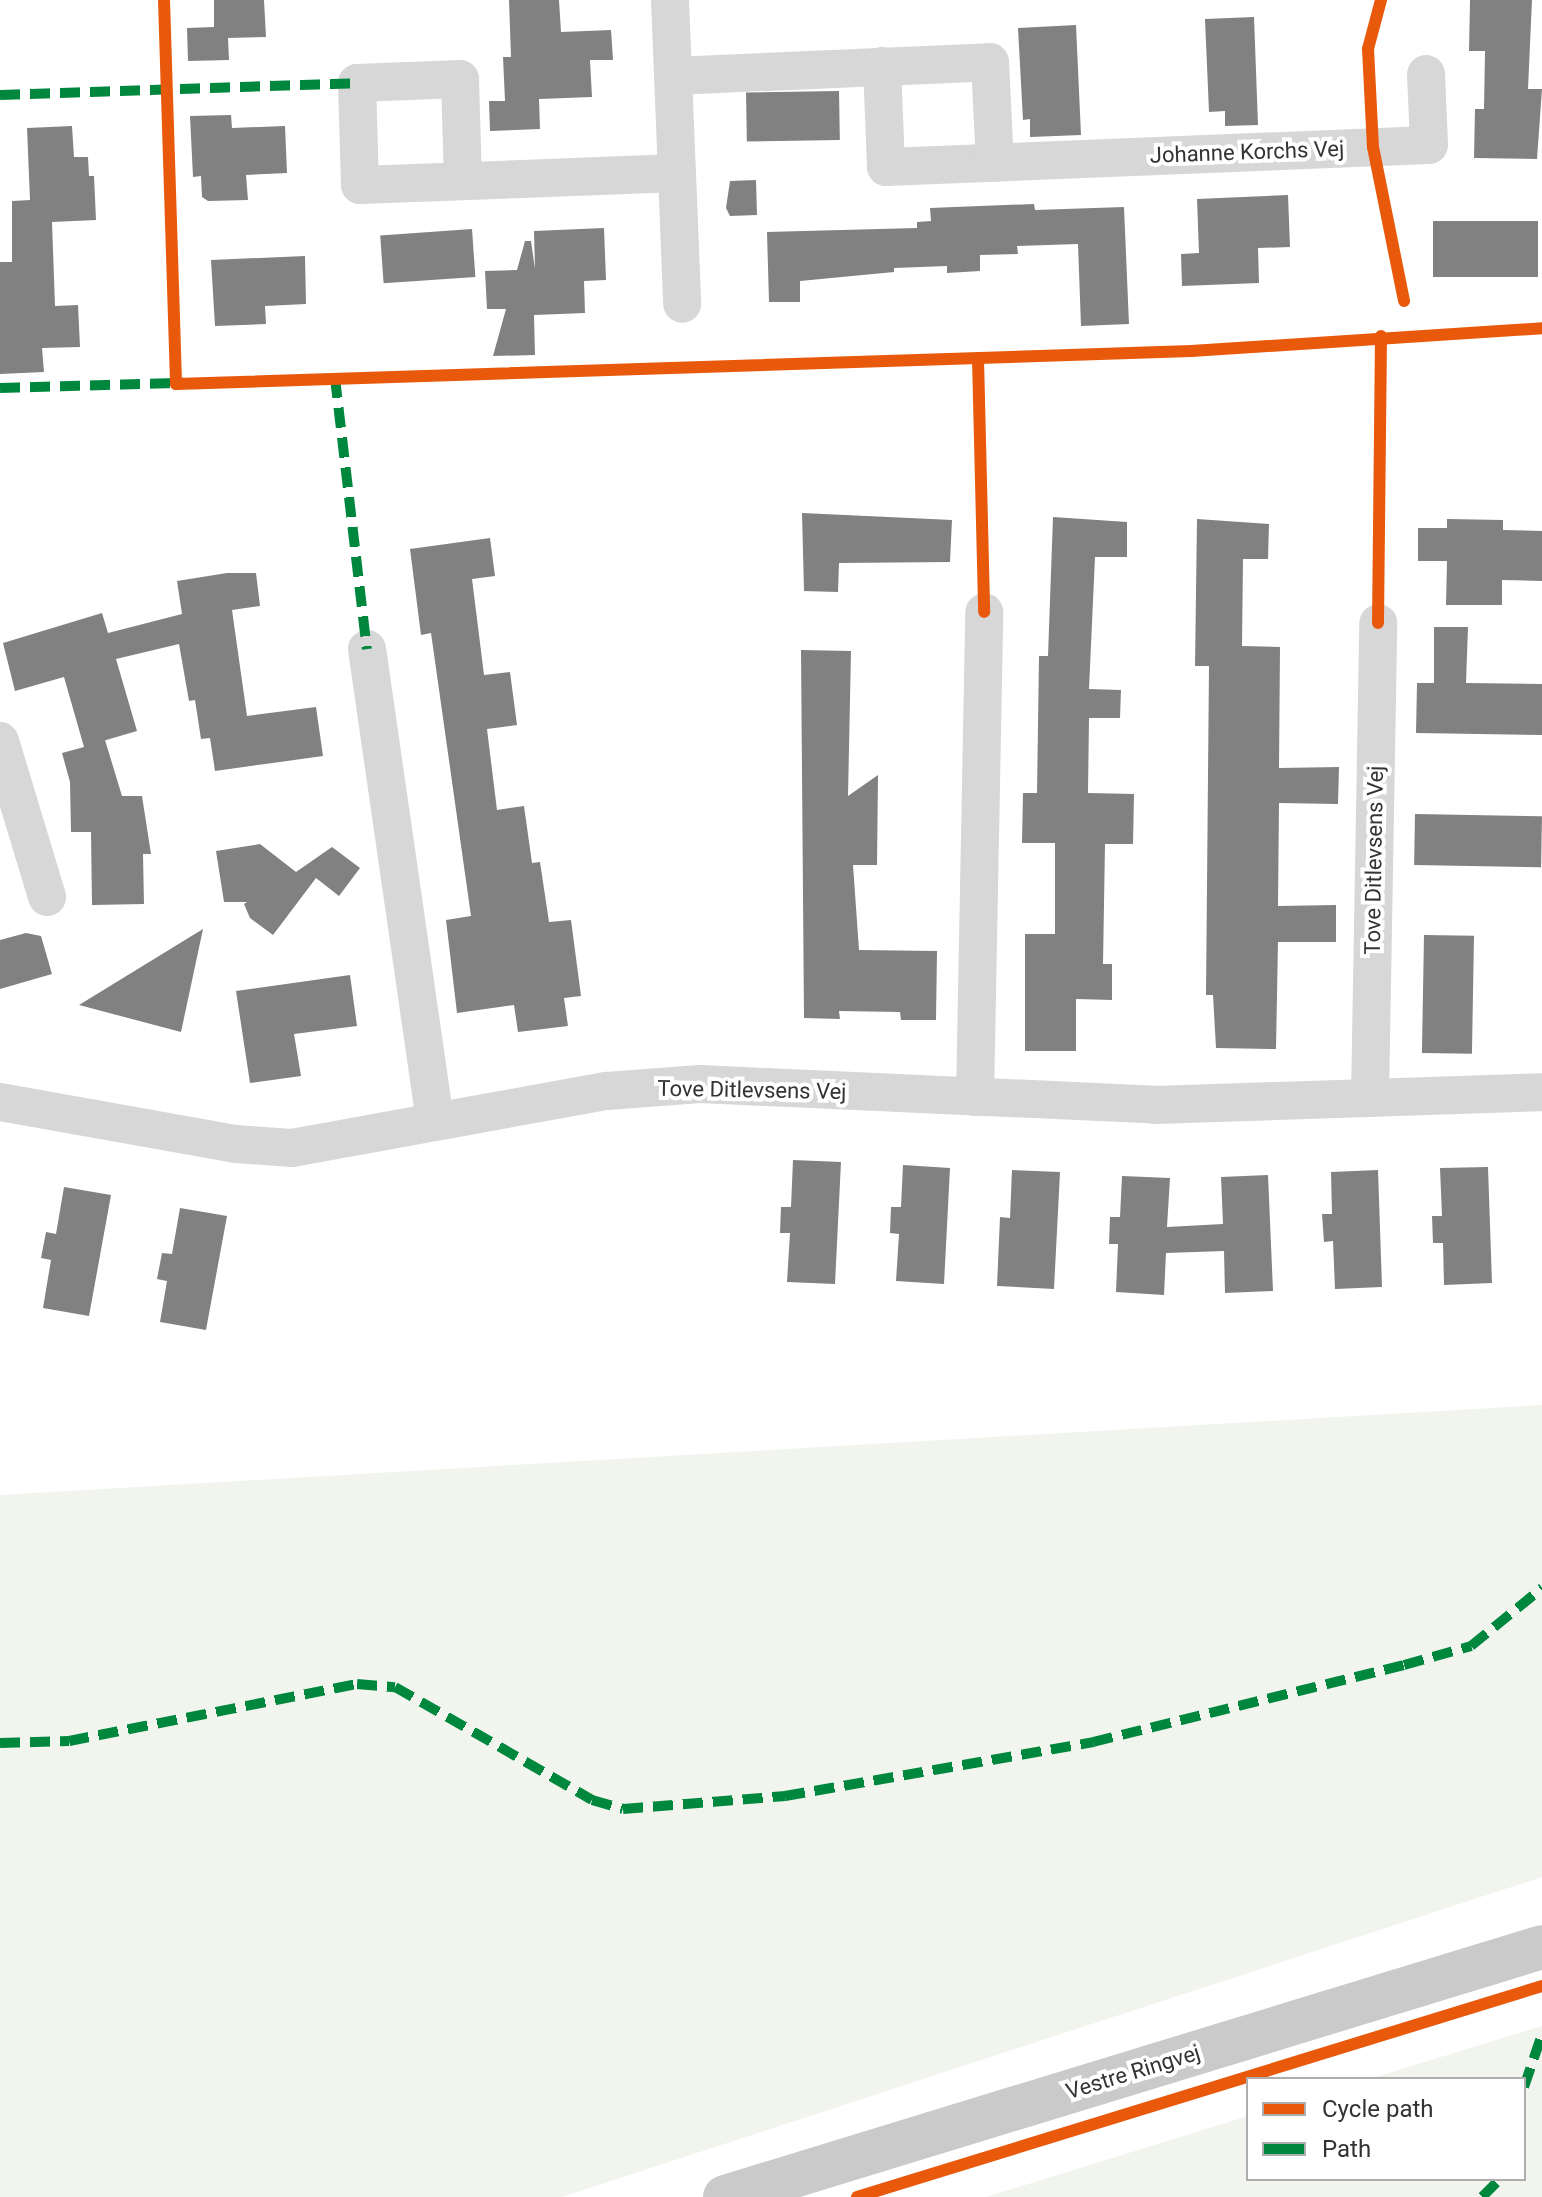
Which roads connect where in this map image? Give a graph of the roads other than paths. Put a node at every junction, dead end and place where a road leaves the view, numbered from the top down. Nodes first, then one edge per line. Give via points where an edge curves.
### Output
1 (670, 0) edge
2 (882, 66) junction
3 (1426, 74) dead end
4 (673, 76) junction
5 (995, 163) junction
6 (677, 173) junction
7 (463, 181) dead end
8 (682, 304) dead end
9 (984, 612) dead end
10 (1378, 623) dead end
11 (367, 649) dead end
12 (0, 741) edge
13 (47, 897) dead end
14 (1542, 1092) edge
15 (975, 1097) junction
16 (1370, 1098) junction
17 (0, 1102) edge
18 (435, 1119) junction
19 (1542, 1947) edge
20 (725, 2197) edge

1 - 4 street
2 - 4 street
2 - 5 street via 990,62
2 - 5 street, Johanne Korchs Vej via 886,167
3 - 5 street, Johanne Korchs Vej via 1429,145
4 - 6 street
6 - 7 street
6 - 8 street
9 - 15 street
10 - 16 street, Tove Ditlevsens Vej
11 - 18 street
12 - 13 street
14 - 16 street, Tove Ditlevsens Vej
15 - 16 street, Tove Ditlevsens Vej via 1155,1105
15 - 18 street, Tove Ditlevsens Vej via 700,1084 607,1091
17 - 18 street, Tove Ditlevsens Vej via 236,1144 292,1148
19 - 20 main road, Vestre Ringvej

